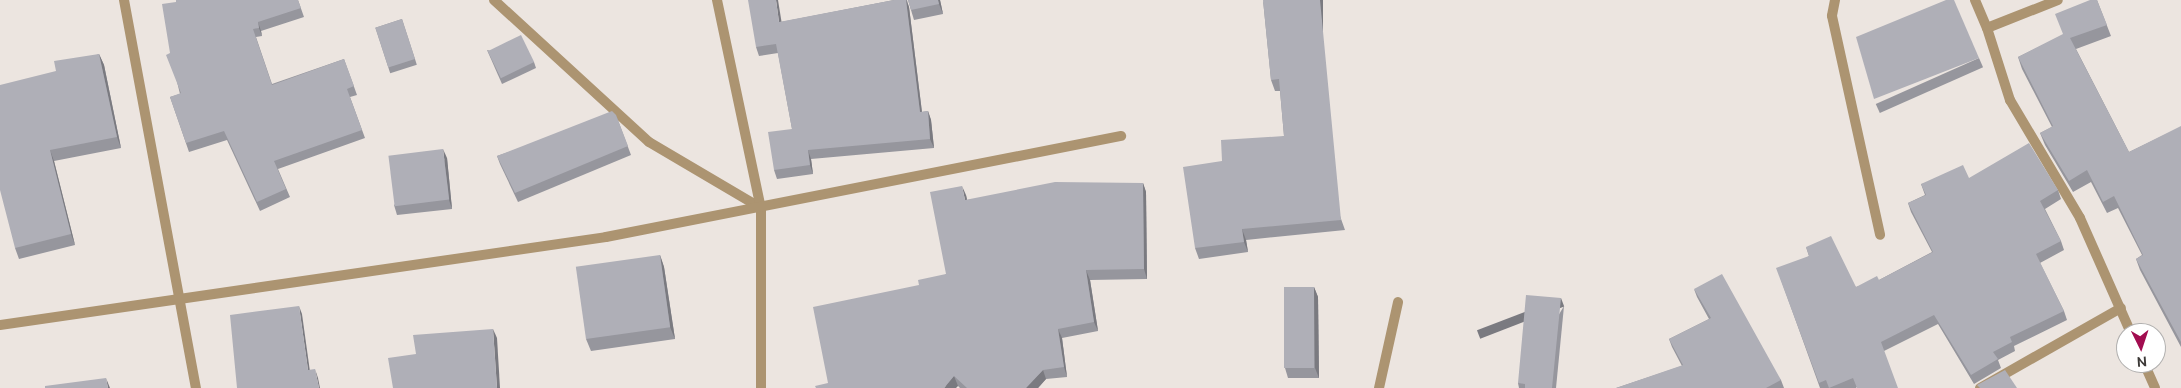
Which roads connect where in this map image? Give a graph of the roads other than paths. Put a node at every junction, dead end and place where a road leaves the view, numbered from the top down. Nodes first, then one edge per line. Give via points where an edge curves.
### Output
1 (124, 0) edge
2 (494, 0) edge
3 (717, 0) edge
4 (1835, 0) edge
5 (1975, 0) edge
6 (2058, 0) edge
7 (1987, 28) junction
8 (1121, 136) dead end
9 (761, 208) junction
10 (1880, 235) dead end
11 (180, 296) junction
12 (1398, 302) dead end
13 (2120, 308) junction
14 (2127, 323) edge
15 (0, 325) edge
16 (2148, 373) edge
17 (196, 388) edge
18 (761, 388) edge
19 (1379, 388) edge
20 (1980, 388) edge
21 (2155, 388) edge

1 - 11 street
2 - 9 street via 649,142
3 - 9 street
4 - 10 street via 1832,16
5 - 7 street
6 - 7 street
7 - 13 street via 2010,100 2080,218
8 - 9 street
9 - 11 street via 606,237
9 - 18 street
11 - 15 street
11 - 17 street
12 - 19 street
13 - 14 street
13 - 20 street
16 - 21 street

